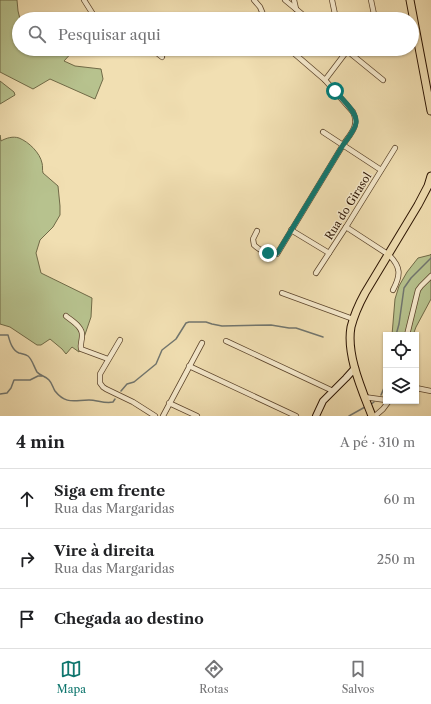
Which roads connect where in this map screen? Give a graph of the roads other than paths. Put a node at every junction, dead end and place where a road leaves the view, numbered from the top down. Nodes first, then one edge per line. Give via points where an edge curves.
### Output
1 (84, 0) edge
2 (254, 0) edge
3 (285, 0) edge
4 (294, 0) edge
5 (332, 0) edge
6 (371, 0) edge
7 (410, 0) edge
8 (296, 9) junction
9 (92, 12) edge
10 (262, 12) edge
11 (300, 12) edge
12 (335, 12) edge
13 (374, 12) edge
14 (411, 12) edge
15 (297, 56) edge
16 (343, 56) edge
17 (354, 56) edge
18 (419, 56) edge
19 (325, 80) junction
20 (383, 80) dead end
21 (431, 111) edge
22 (323, 132) dead end
23 (343, 145) junction
24 (395, 148) dead end
25 (381, 170) junction
26 (431, 176) edge
27 (346, 227) junction
28 (291, 230) junction
29 (257, 231) dead end
30 (329, 253) junction
31 (388, 254) junction
32 (316, 273) dead end
33 (431, 276) edge
34 (429, 282) edge
35 (393, 290) dead end
36 (282, 293) dead end
37 (66, 316) dead end
38 (353, 319) junction
39 (408, 332) edge
40 (120, 340) dead end
41 (226, 341) dead end
42 (202, 343) dead end
43 (108, 359) junction
44 (189, 366) junction
45 (355, 368) junction
46 (419, 389) edge
47 (333, 391) junction
48 (431, 391) edge
49 (366, 399) junction
50 (383, 400) edge
51 (169, 403) junction
52 (387, 404) edge
53 (372, 414) edge
54 (156, 416) edge
55 (163, 416) edge
56 (197, 416) edge
57 (296, 416) edge
58 (316, 416) edge

1 - 9 street
2 - 10 street
3 - 8 street
4 - 8 street
5 - 12 street
6 - 13 street
7 - 14 main road
8 - 11 street
15 - 19 street
16 - 19 street
17 - 20 street
18 - 21 main road
19 - 23 street via 356,117 354,128
22 - 23 street
23 - 25 street
23 - 28 street
24 - 25 street, Rua do Girasol
25 - 27 street, Rua do Girasol
26 - 31 main road via 418,205
27 - 30 street, Rua do Girasol
27 - 31 street
28 - 29 street via 276,254 268,253 254,245 253,239
28 - 30 street
30 - 32 street, Rua do Girasol
31 - 35 street via 398,272
31 - 38 main road
33 - 34 street
34 - 39 street via 421,286 416,294
36 - 38 street
37 - 43 street via 81,330 82,349
38 - 45 main road via 350,344
40 - 43 street
41 - 47 street
42 - 44 street
43 - 54 street via 99,380 103,387
44 - 51 street
44 - 57 street
45 - 47 street
45 - 49 main road
46 - 48 street
47 - 58 street via 323,402
49 - 50 street
49 - 53 main road
51 - 55 street
51 - 56 street
52 - 53 street via 383,409

